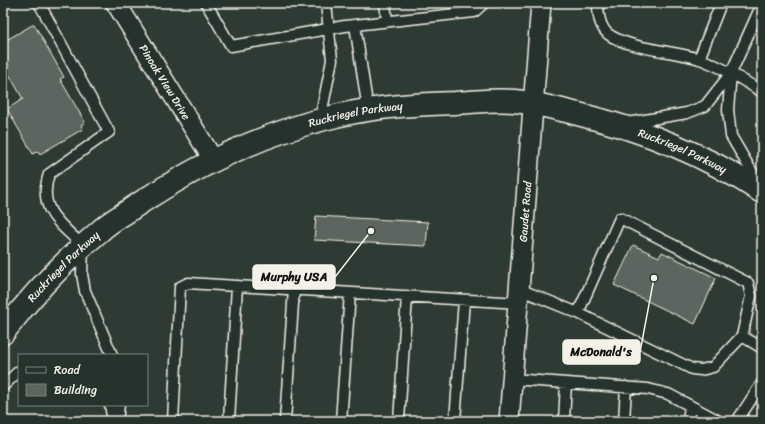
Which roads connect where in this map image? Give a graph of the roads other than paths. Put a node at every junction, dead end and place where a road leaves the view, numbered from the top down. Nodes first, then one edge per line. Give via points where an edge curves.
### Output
1 (39, 3) edge
2 (116, 3) edge
3 (206, 3) edge
4 (326, 3) edge
5 (385, 3) edge
6 (484, 3) edge
7 (541, 3) edge
8 (598, 3) edge
9 (721, 3) edge
10 (762, 4) edge
11 (386, 22) junction
12 (355, 25) junction
13 (329, 29) junction
14 (699, 59) junction
15 (731, 72) junction
16 (762, 92) edge
17 (532, 104) junction
18 (368, 110) junction
19 (320, 120) junction
20 (619, 124) junction
21 (214, 161) junction
22 (762, 189) edge
23 (762, 192) edge
24 (83, 246) junction
25 (237, 286) junction
26 (294, 289) junction
27 (350, 293) junction
28 (407, 296) junction
29 (518, 296) junction
30 (464, 300) junction
31 (578, 313) junction
32 (3, 333) edge
33 (742, 336) junction
34 (762, 348) edge
35 (112, 354) edge
36 (18, 372) edge
37 (512, 379) junction
38 (566, 383) junction
39 (762, 383) edge
40 (3, 386) edge
41 (626, 387) junction
42 (110, 406) edge
43 (119, 406) edge
44 (690, 406) junction
45 (113, 421) edge
46 (117, 421) edge
47 (173, 421) edge
48 (229, 421) edge
49 (285, 421) edge
50 (341, 421) edge
51 (399, 421) edge
52 (455, 421) edge
53 (509, 421) edge
54 (564, 421) edge
55 (624, 421) edge
56 (688, 421) edge
57 (719, 421) edge
58 (738, 421) edge

1 - 24 lane via 109,132 49,174 46,185 45,198 51,213
2 - 21 street, Pinoak View Drive
3 - 13 lane via 230,46
4 - 13 lane
5 - 11 lane
6 - 11 lane via 474,12
7 - 17 street, Gaudet Road
8 - 14 lane via 600,24 608,34 627,42
9 - 14 lane
10 - 15 lane
11 - 12 lane
12 - 13 lane
12 - 18 lane
13 - 19 lane via 332,60
14 - 15 lane
15 - 16 lane
15 - 20 lane via 705,106 687,113
15 - 22 lane via 728,110 731,136
17 - 18 main road, Ruckriegel Parkway via 514,101 429,103
17 - 20 main road, Ruckriegel Parkway
17 - 29 street, Gaudet Road
18 - 19 main road, Ruckriegel Parkway
19 - 21 main road, Ruckriegel Parkway via 251,143
20 - 23 main road, Ruckriegel Parkway via 689,150
21 - 24 main road, Ruckriegel Parkway via 165,186 101,230
24 - 32 main road, Ruckriegel Parkway via 56,271
24 - 35 lane via 82,274 85,291
25 - 26 lane
25 - 47 lane via 188,283 180,288
25 - 48 lane
26 - 27 lane
26 - 49 lane
27 - 28 lane
27 - 50 lane
28 - 30 lane
28 - 51 lane
29 - 30 lane
29 - 31 lane
29 - 37 street, Gaudet Road
30 - 52 lane
31 - 33 lane via 692,369 713,367
31 - 33 lane via 620,218 748,283 751,296
33 - 34 lane
36 - 40 lane
37 - 38 lane
37 - 53 street, Gaudet Road
38 - 41 lane
38 - 54 lane
39 - 58 lane
41 - 44 lane via 668,394
41 - 55 lane
42 - 45 lane
43 - 46 lane
44 - 56 lane
44 - 57 lane

